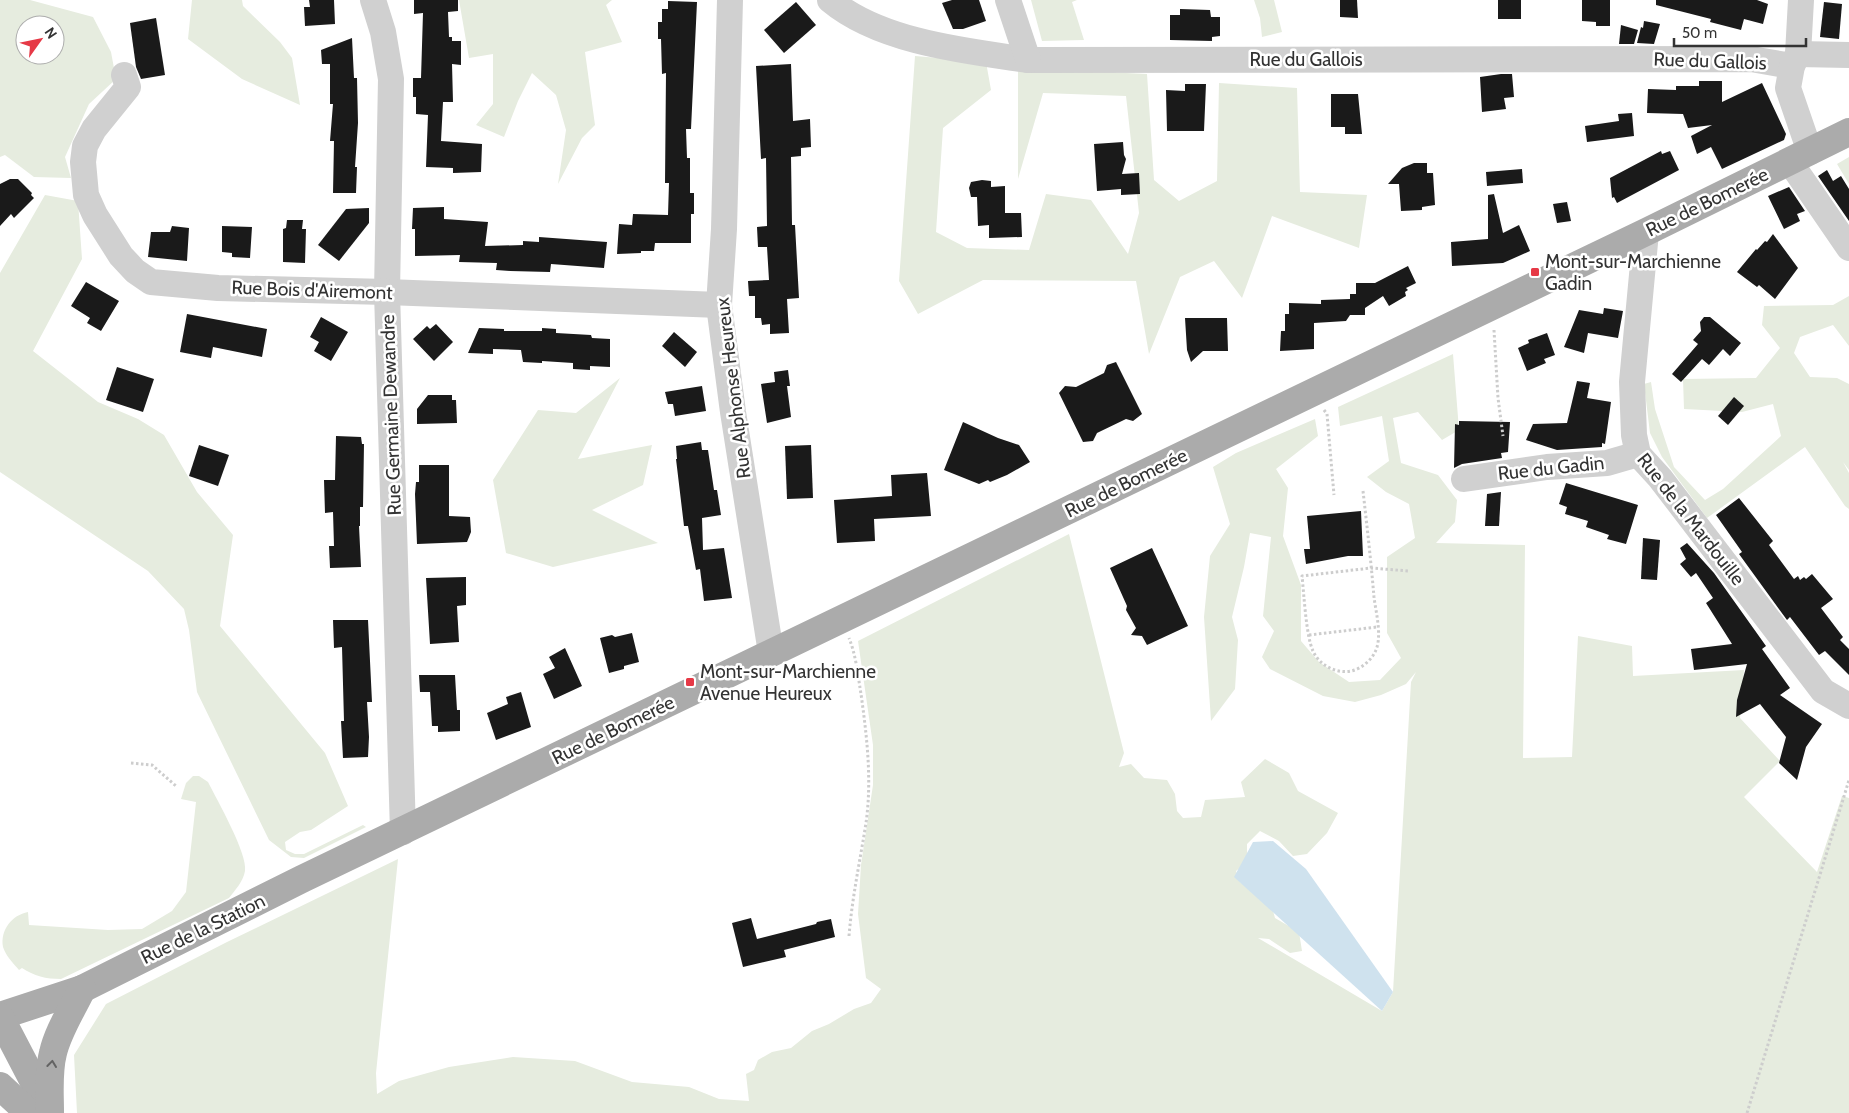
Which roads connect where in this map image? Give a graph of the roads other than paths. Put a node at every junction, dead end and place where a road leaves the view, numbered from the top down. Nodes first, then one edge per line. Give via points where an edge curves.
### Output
1 (373, 0) edge
2 (730, 0) edge
3 (830, 0) edge
4 (1008, 0) edge
5 (1801, 0) edge
6 (1849, 56) edge
7 (1028, 60) junction
8 (1795, 60) junction
9 (124, 75) dead end
10 (1849, 132) edge
11 (1800, 157) junction
12 (1646, 232) junction
13 (1849, 248) edge
14 (387, 292) junction
15 (719, 306) junction
16 (1638, 454) junction
17 (1464, 479) dead end
18 (771, 653) junction
19 (1849, 706) edge
20 (403, 832) junction
21 (82, 989) junction
22 (0, 1016) edge
23 (0, 1086) edge
24 (43, 1113) edge

1 - 14 street, Rue Germaine Dewandre via 383,32 391,79
2 - 15 street, Rue Alphonse Heureux
3 - 7 street, Rue du Gallois via 844,12 886,30 953,49
4 - 7 street
5 - 8 street
6 - 8 street, Rue du Gallois
7 - 8 street, Rue du Gallois
8 - 11 street via 1788,88
9 - 14 street, Rue Bois d'Airemont via 128,87 94,129 85,146 83,162 86,195 95,215 121,256 135,271 151,282 218,288
10 - 11 main road, Rue de Bomerée
11 - 12 main road, Rue de Bomerée
11 - 13 street
12 - 16 street, Rue de la Mardouille via 1632,382
12 - 18 main road, Rue de Bomerée
14 - 15 street, Rue Bois d'Airemont
14 - 20 street, Rue Germaine Dewandre
15 - 18 street, Rue Alphonse Heureux via 732,412
16 - 17 street, Rue du Gadin via 1608,464 1547,467
16 - 19 street, Rue de la Mardouille via 1660,478 1823,691
18 - 20 main road, Rue de Bomerée
20 - 21 main road, Rue de la Station
21 - 22 main road, Rue de la Station
24 -> 21 main road via 53,1053
22 - 24 main road
23 - 24 main road

